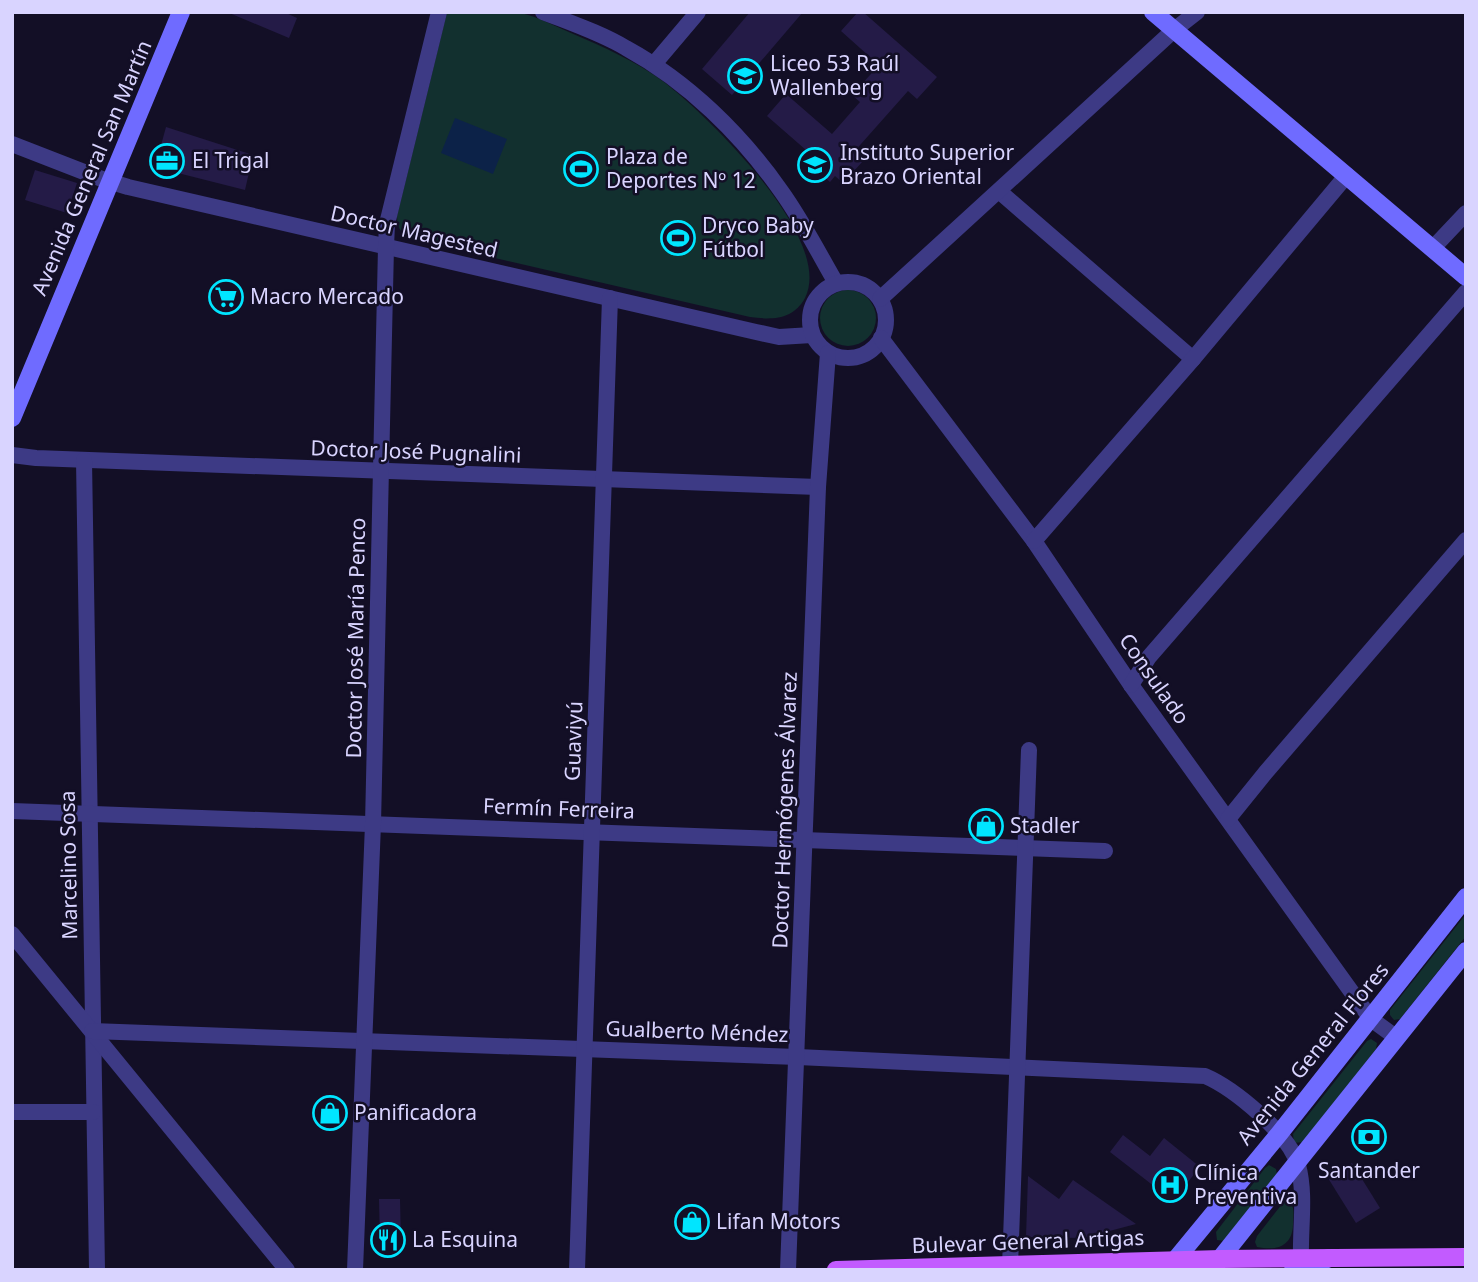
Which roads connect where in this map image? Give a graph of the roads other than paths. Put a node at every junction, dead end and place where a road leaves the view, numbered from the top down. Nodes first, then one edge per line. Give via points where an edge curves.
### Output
1 (181, 12) edge
2 (439, 12) edge
3 (543, 12) edge
4 (698, 12) edge
5 (1153, 12) edge
6 (1197, 12) edge
7 (1174, 30) junction
8 (654, 64) junction
9 (12, 144) edge
10 (1347, 175) junction
11 (112, 182) junction
12 (1000, 192) junction
13 (1466, 214) edge
14 (386, 247) junction
15 (1432, 249) junction
16 (1466, 277) edge
17 (836, 283) junction
18 (1466, 292) edge
19 (610, 298) junction
20 (880, 299) junction
21 (812, 335) junction
22 (881, 338) junction
23 (828, 353) junction
24 (1193, 359) junction
25 (12, 418) edge
26 (12, 455) edge
27 (84, 460) junction
28 (381, 472) junction
29 (604, 480) junction
30 (818, 487) junction
31 (1466, 540) edge
32 (1034, 541) junction
33 (1131, 685) junction
34 (1029, 750) dead end
35 (12, 811) edge
36 (90, 813) junction
37 (1228, 819) junction
38 (373, 824) junction
39 (592, 832) junction
40 (805, 839) junction
41 (1026, 847) junction
42 (1105, 851) dead end
43 (1466, 897) edge
44 (12, 934) edge
45 (1466, 951) edge
46 (1371, 1019) junction
47 (92, 1031) junction
48 (1397, 1038) junction
49 (366, 1041) junction
50 (584, 1049) junction
51 (798, 1057) junction
52 (1016, 1066) junction
53 (12, 1112) edge
54 (93, 1112) junction
55 (1279, 1134) junction
56 (1298, 1163) junction
57 (1466, 1257) edge
58 (1216, 1264) edge
59 (1297, 1264) edge
60 (1171, 1265) edge
61 (1010, 1266) junction
62 (97, 1270) edge
63 (287, 1270) edge
64 (355, 1270) edge
65 (577, 1270) edge
66 (788, 1270) edge
67 (836, 1270) edge
68 (1193, 1270) edge

1 - 11 main road, Avenida General San Martín
2 - 14 street, Doctor José María Penco via 387,224
3 - 8 street via 624,46
4 - 8 street
5 - 7 main road
6 - 7 street
7 - 10 main road
7 - 12 street
8 - 17 street via 715,116 759,163 782,192
9 - 11 street, Doctor Magested
10 - 15 main road
10 - 24 street
11 - 14 street, Doctor Magested
11 - 25 main road, Avenida General San Martín
12 - 20 street
12 - 24 street
13 - 15 street
14 - 19 street, Doctor Magested
14 - 28 street, Doctor José María Penco
15 - 16 main road
17 - 20 street via 865,285
17 - 21 street via 820,292 811,308
18 - 33 street via 1149,657
19 - 21 street, Doctor Magested via 779,337
19 - 29 street, Guaviyú
20 - 22 street via 886,313
21 - 23 street
22 - 23 street via 870,351 853,358
22 - 32 street, Consulado
23 - 30 street, Doctor Hermógenes Álvarez
24 - 32 street
26 - 27 street, Doctor José Pugnalini
27 - 28 street, Doctor José Pugnalini
27 - 36 street, Marcelino Sosa
28 - 29 street, Doctor José Pugnalini
28 - 38 street, Doctor José María Penco
29 - 30 street, Doctor José Pugnalini
29 - 39 street, Guaviyú
30 - 40 street, Doctor Hermógenes Álvarez
31 - 37 street
32 - 33 street, Consulado
33 - 37 street, Consulado
34 - 41 street
35 - 36 street, Fermín Ferreira
36 - 38 street, Fermín Ferreira
36 - 47 street, Marcelino Sosa
37 - 46 street, Consulado
38 - 39 street, Fermín Ferreira
38 - 49 street, Doctor José María Penco
39 - 40 street, Fermín Ferreira
39 - 50 street, Guaviyú
40 - 41 street, Fermín Ferreira
40 - 51 street, Doctor Hermógenes Álvarez
41 - 42 street, Fermín Ferreira
41 - 52 street
43 - 46 main road, Avenida General Flores
44 - 47 street
45 - 48 main road
46 - 48 street, Consulado
46 - 55 main road, Avenida General Flores
47 - 49 street, Gualberto Méndez
47 - 54 street, Marcelino Sosa
47 - 63 street
48 - 56 main road
49 - 50 street, Gualberto Méndez
49 - 64 street, Doctor José María Penco
50 - 51 street, Gualberto Méndez
50 - 65 street, Guaviyú
51 - 52 street, Gualberto Méndez
51 - 66 street, Doctor Hermógenes Álvarez
52 - 55 street, Gualberto Méndez via 1205,1076 1219,1082
52 - 61 street
53 - 54 street
54 - 62 street, Marcelino Sosa
55 - 56 street, Gualberto Méndez
55 - 60 main road, Avenida General Flores
56 - 58 main road
56 - 59 street
57 - 59 main road, Bulevar General Artigas via 1329,1258
58 - 59 main road, Bulevar General Artigas
58 - 60 main road, Bulevar General Artigas
58 - 68 main road, Bulevar General Artigas
60 - 61 main road, Bulevar General Artigas
61 - 67 main road, Bulevar General Artigas

